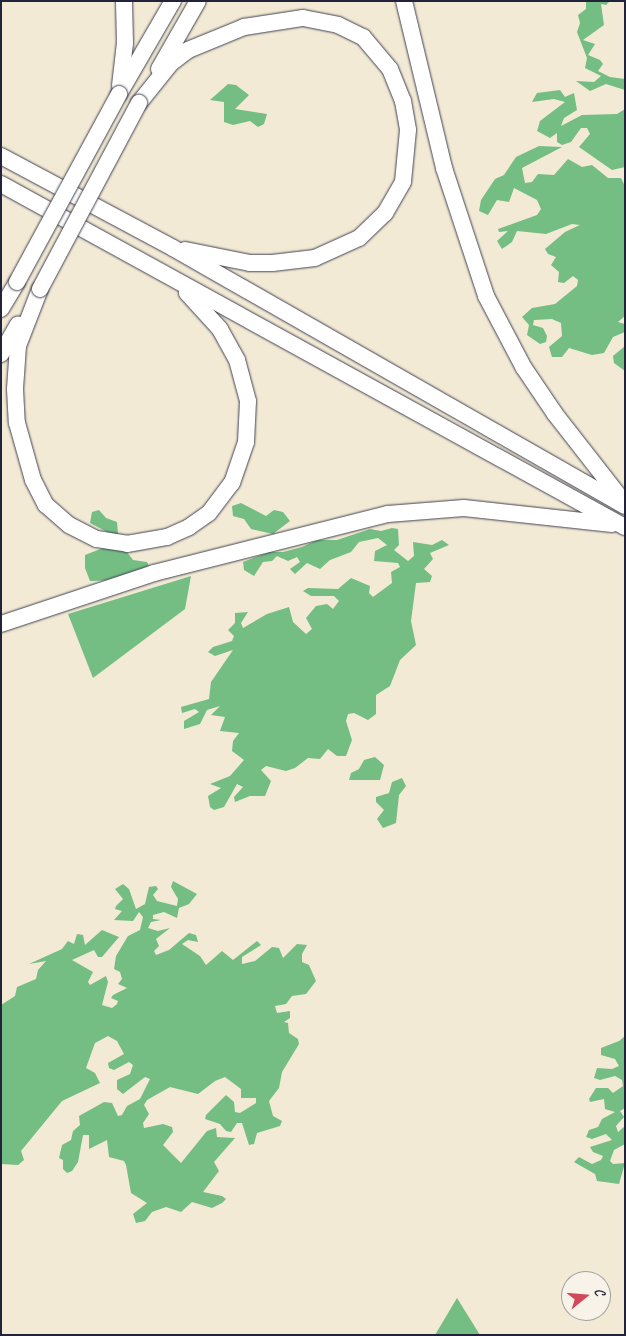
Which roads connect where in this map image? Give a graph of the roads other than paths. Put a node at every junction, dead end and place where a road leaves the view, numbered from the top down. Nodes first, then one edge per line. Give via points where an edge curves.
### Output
1 (124, 1) edge
2 (173, 1) edge
3 (198, 1) edge
4 (404, 1) edge
5 (119, 94) junction
6 (139, 103) junction
7 (1, 156) edge
8 (1, 184) edge
9 (173, 248) junction
10 (162, 272) junction
11 (16, 282) junction
12 (40, 289) junction
13 (1, 300) edge
14 (1, 309) edge
15 (1, 354) edge
16 (625, 505) edge
17 (623, 526) edge
18 (1, 624) edge

1 - 5 main road via 125,43
2 - 5 main road
3 - 6 main road
4 - 16 main road via 444,168 486,296 505,336 550,406
5 - 11 main road, bridge
6 - 9 main road via 171,63 196,45 244,27 303,18 338,25 363,37 390,69 403,101 408,130 402,182 385,213 372,228 345,246 315,258 272,263 250,263
6 - 12 main road, bridge
7 - 9 main road
8 - 10 main road
9 - 16 main road
10 - 12 main road via 208,312 230,344 246,388 249,427 238,469 218,504 189,527 142,544 97,539 69,525 46,505 33,480 18,423 16,374 18,346
10 - 17 main road
11 - 13 main road
11 - 14 main road
12 - 15 main road
17 - 18 main road via 464,508 388,514 154,573

